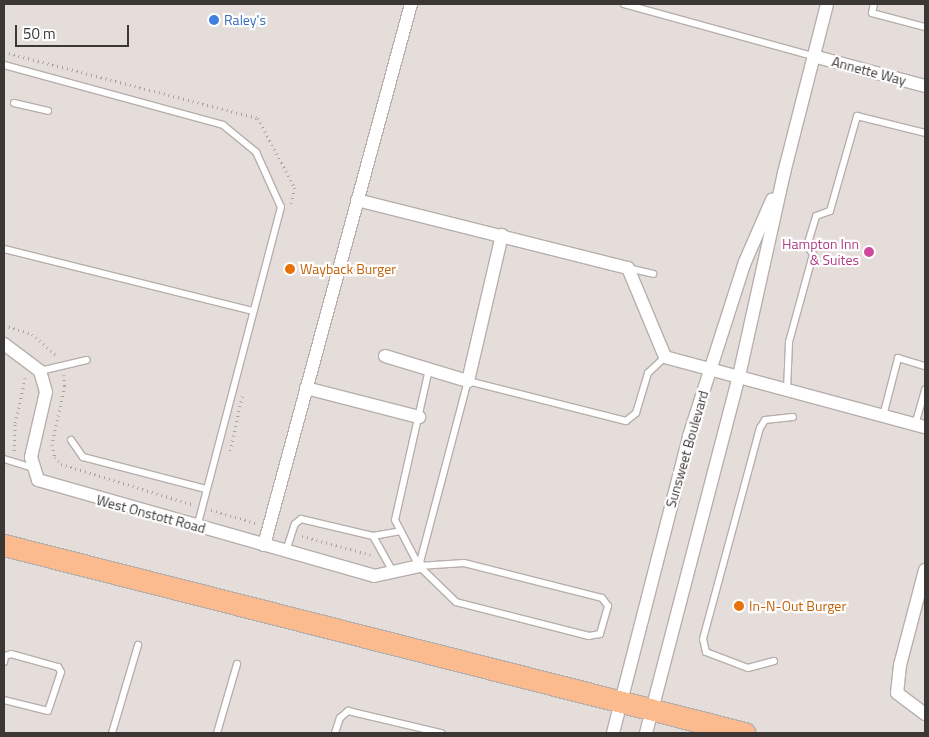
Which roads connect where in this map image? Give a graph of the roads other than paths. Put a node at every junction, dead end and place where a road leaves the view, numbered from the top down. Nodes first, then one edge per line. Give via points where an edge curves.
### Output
1 (411, 4) edge
2 (624, 4) edge
3 (827, 4) edge
4 (874, 4) edge
5 (925, 27) edge
6 (813, 56) junction
7 (4, 65) edge
8 (925, 86) edge
9 (14, 103) dead end
10 (48, 111) dead end
11 (925, 133) edge
12 (784, 173) junction
13 (357, 200) junction
14 (502, 235) junction
15 (4, 249) edge
16 (628, 268) junction
17 (653, 274) dead end
18 (254, 311) junction
19 (4, 344) edge
20 (385, 356) dead end
21 (665, 357) junction
22 (87, 360) dead end
23 (925, 366) edge
24 (711, 369) junction
25 (430, 370) junction
26 (40, 371) junction
27 (738, 376) junction
28 (468, 381) junction
29 (306, 388) junction
30 (925, 389) edge
31 (787, 390) junction
32 (883, 416) junction
33 (419, 417) junction
34 (793, 417) dead end
35 (920, 426) edge
36 (71, 440) dead end
37 (4, 459) edge
38 (34, 468) junction
39 (206, 489) junction
40 (196, 527) junction
41 (401, 531) junction
42 (373, 536) junction
43 (4, 545) edge
44 (264, 545) junction
45 (286, 551) junction
46 (419, 566) junction
47 (925, 570) edge
48 (393, 572) junction
49 (138, 645) dead end
50 (774, 661) dead end
51 (4, 662) edge
52 (237, 664) dead end
53 (4, 700) edge
54 (621, 701) junction
55 (652, 709) junction
56 (925, 714) edge
57 (112, 733) edge
58 (217, 733) edge
59 (335, 733) edge
60 (441, 733) edge
61 (613, 733) edge
62 (646, 733) edge
63 (744, 733) edge

1 - 13 street
2 - 6 lane
3 - 6 street, Sunsweet Boulevard
4 - 5 lane via 872,13
6 - 8 street, Annette Way
6 - 12 street, Sunsweet Boulevard
7 - 18 lane via 223,125 256,152 281,207
9 - 10 lane
11 - 31 lane via 857,116 830,211 816,216 807,246 813,254 789,342
12 - 24 street, Sunsweet Boulevard via 745,262
12 - 27 street, Sunsweet Boulevard
13 - 14 street
13 - 29 street
14 - 16 street
14 - 28 street
15 - 18 lane
16 - 17 lane
16 - 21 street
18 - 39 lane
19 - 26 street
20 - 25 street
21 - 24 street
21 - 28 lane via 648,373 636,413 626,421
22 - 26 lane
23 - 32 lane via 898,358
24 - 27 street
24 - 54 street, Sunsweet Boulevard via 689,436
25 - 28 street
25 - 33 lane
26 - 38 street via 46,392 31,457
27 - 31 street
27 - 55 street, Sunsweet Boulevard
28 - 46 lane
29 - 33 street
29 - 44 street
30 - 35 lane
31 - 32 street
32 - 35 street
33 - 41 lane via 395,520
34 - 50 lane via 774,417 765,420 760,428 703,639 706,652 748,668
36 - 39 lane via 83,457
37 - 38 lane
38 - 40 street, West Onstott Road via 38,480 61,489
39 - 40 lane
40 - 44 street, West Onstott Road
41 - 42 lane
41 - 46 lane
42 - 45 lane via 301,519 295,524
42 - 48 lane
43 - 54 highway
44 - 45 street, West Onstott Road
45 - 48 street, West Onstott Road via 374,576
46 - 46 lane via 456,602 589,636 600,634 608,606 602,598 464,563
46 - 48 street, West Onstott Road
47 - 56 street via 900,665 897,693
49 - 57 lane
51 - 53 lane via 11,654 58,667 61,672 48,711
52 - 58 lane
54 - 55 highway
54 - 61 street, Sunsweet Boulevard
55 - 62 street, Sunsweet Boulevard
55 - 63 highway
59 - 60 lane via 340,718 348,712

